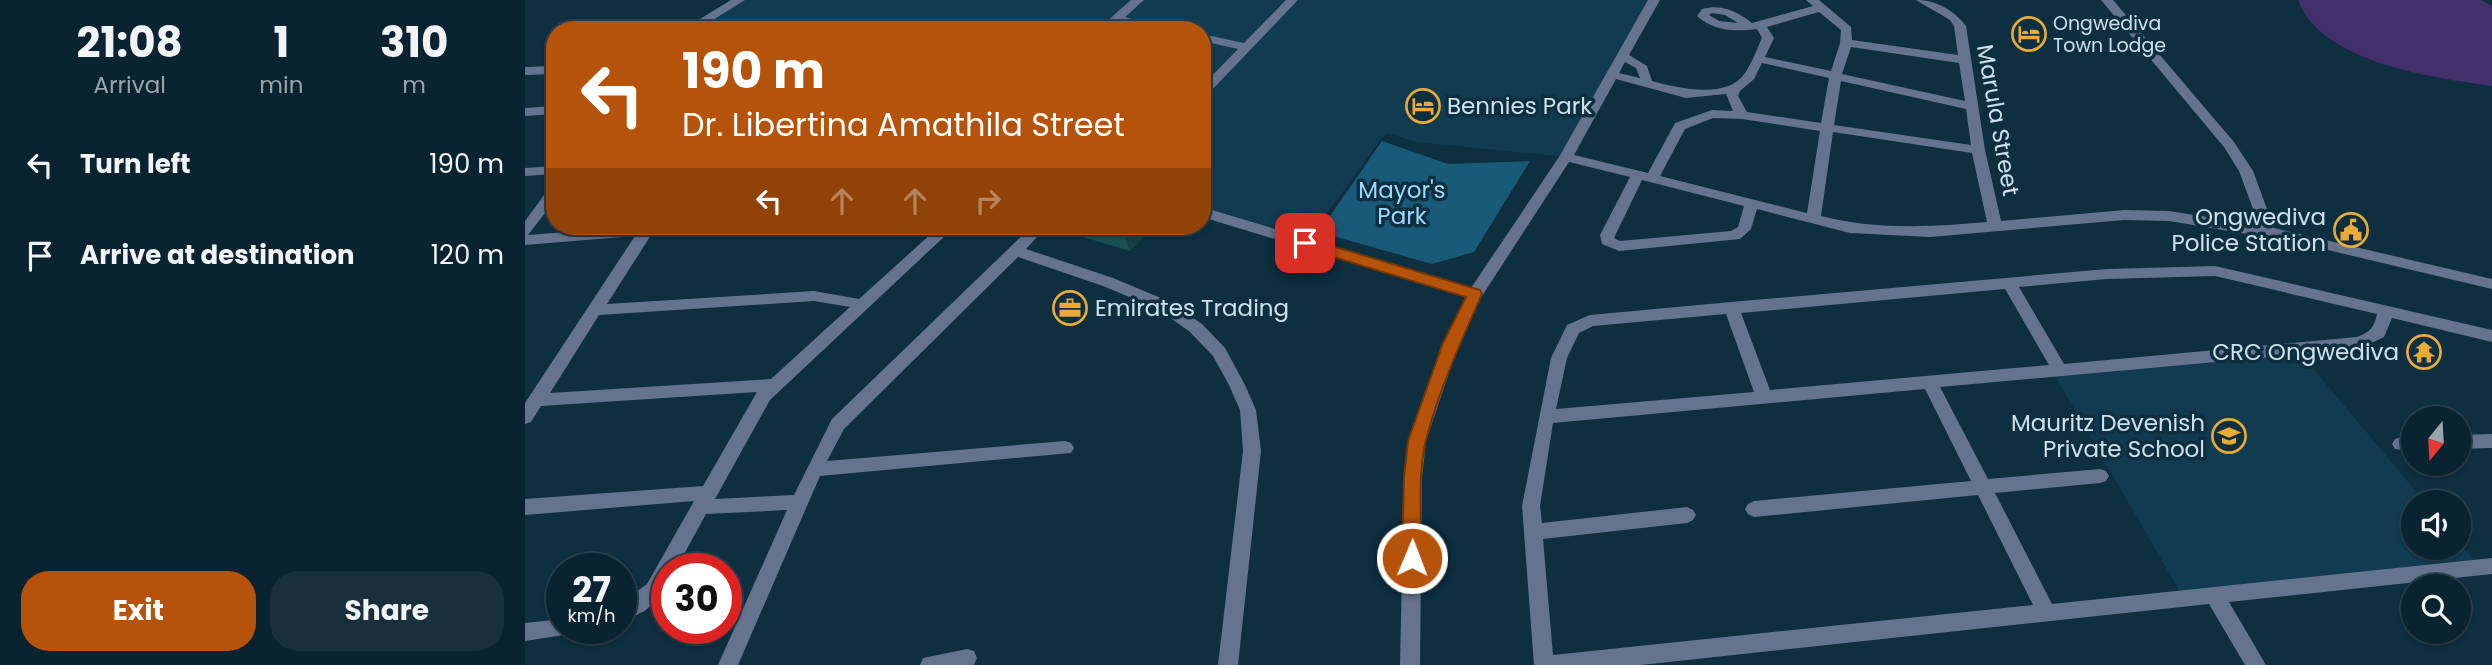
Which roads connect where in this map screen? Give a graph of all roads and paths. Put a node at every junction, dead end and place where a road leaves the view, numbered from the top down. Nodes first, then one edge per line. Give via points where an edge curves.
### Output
1 (739, 0) edge
2 (1138, 0) edge
3 (1292, 0) edge
4 (1654, 0) edge
5 (1922, 0) edge
6 (2107, 0) edge
7 (1817, 3) edge
8 (1116, 18) junction
9 (703, 21) edge
10 (1113, 21) edge
11 (1129, 21) edge
12 (1211, 39) edge
13 (1846, 43) junction
14 (1247, 47) junction
15 (1623, 56) junction
16 (1759, 59) junction
17 (1965, 60) junction
18 (546, 70) edge
19 (525, 71) edge
20 (1613, 75) junction
21 (1835, 77) junction
22 (1646, 83) junction
23 (1211, 84) edge
24 (1734, 90) junction
25 (1971, 106) junction
26 (546, 111) edge
27 (525, 112) edge
28 (1742, 116) junction
29 (1828, 129) junction
30 (1978, 149) junction
31 (1566, 157) junction
32 (546, 171) edge
33 (525, 172) edge
34 (1646, 175) junction
35 (546, 202) edge
36 (1752, 204) junction
37 (1211, 215) edge
38 (1813, 220) junction
39 (1996, 225) junction
40 (525, 231) edge
41 (2268, 232) junction
42 (592, 235) edge
43 (643, 235) edge
44 (939, 235) edge
45 (1030, 235) edge
46 (525, 240) edge
47 (1014, 250) junction
48 (2010, 284) junction
49 (2492, 284) edge
50 (1475, 294) junction
51 (861, 305) junction
52 (1731, 308) junction
53 (593, 310) junction
54 (2385, 312) junction
55 (2492, 336) edge
56 (2059, 369) junction
57 (1929, 381) junction
58 (773, 385) junction
59 (1764, 396) junction
60 (535, 400) junction
61 (525, 417) edge
62 (1546, 417) junction
63 (2492, 441) edge
64 (2471, 442) edge
65 (1065, 448) dead end
66 (814, 469) junction
67 (2100, 475) dead end
68 (1983, 487) junction
69 (705, 500) junction
70 (800, 502) junction
71 (525, 507) edge
72 (1754, 509) dead end
73 (1687, 515) dead end
74 (1532, 531) junction
75 (2492, 566) edge
76 (2213, 594) junction
77 (637, 604) edge
78 (2046, 612) junction
79 (546, 630) edge
80 (525, 632) edge
81 (967, 658) dead end
82 (728, 665) edge
83 (930, 665) edge
84 (1228, 665) edge
85 (1410, 665) edge
86 (1545, 665) edge
87 (1552, 665) edge
88 (2256, 665) edge

1 - 9 street
2 - 8 street
3 - 14 street
4 - 15 street
5 - 17 street, Marula Street via 1960,26
6 - 41 street via 2229,145 2246,172
7 - 13 street via 1847,29
7 - 16 street via 1755,26 1768,38
8 - 10 street
8 - 11 street
12 - 14 street
13 - 17 street
13 - 21 street
14 - 23 street
15 - 20 street
15 - 22 street via 1643,66
16 - 21 street
16 - 24 street via 1750,76
17 - 25 street, Marula Street
18 - 19 street
20 - 22 street
20 - 31 street
21 - 25 street
21 - 29 street
22 - 24 street via 1686,94
24 - 28 street via 1732,96
25 - 30 street, Marula Street
26 - 27 street
28 - 29 street
28 - 34 street via 1712,114 1679,126
29 - 30 street
29 - 38 street
30 - 39 street, Marula Street
31 - 34 street
31 - 50 street
32 - 33 street
34 - 36 street
34 - 36 street via 1607,241 1619,246 1735,236 1744,229
35 - 40 street
36 - 38 street
37 - 50 street
38 - 39 street via 1850,228 1930,232
39 - 41 street via 2123,215 2204,220
41 - 49 street
42 - 46 street
43 - 53 street
44 - 51 street
45 - 47 street
47 - 66 street via 851,408
47 - 84 street via 1163,304 1219,352 1237,385 1248,410 1252,451
48 - 52 street
48 - 54 street via 2107,274 2215,271
48 - 56 street
50 - 85 street via 1451,343 1417,441
51 - 53 street via 814,296
51 - 58 street
52 - 59 street
52 - 62 street via 1590,321 1573,330 1565,342
53 - 60 street
54 - 55 street
54 - 56 street via 2377,336 2359,343
56 - 57 street
57 - 59 street
57 - 68 street
58 - 60 street
58 - 69 street
59 - 62 street
60 - 61 street
62 - 74 street via 1531,506
63 - 64 street
65 - 66 street
66 - 70 street
67 - 68 street
68 - 72 street
68 - 78 street
69 - 70 street
69 - 71 street
69 - 77 street via 654,590
70 - 82 street
73 - 74 street
74 - 86 street
75 - 76 street
76 - 78 street
76 - 88 street
78 - 87 street
79 - 80 street
81 - 83 street

